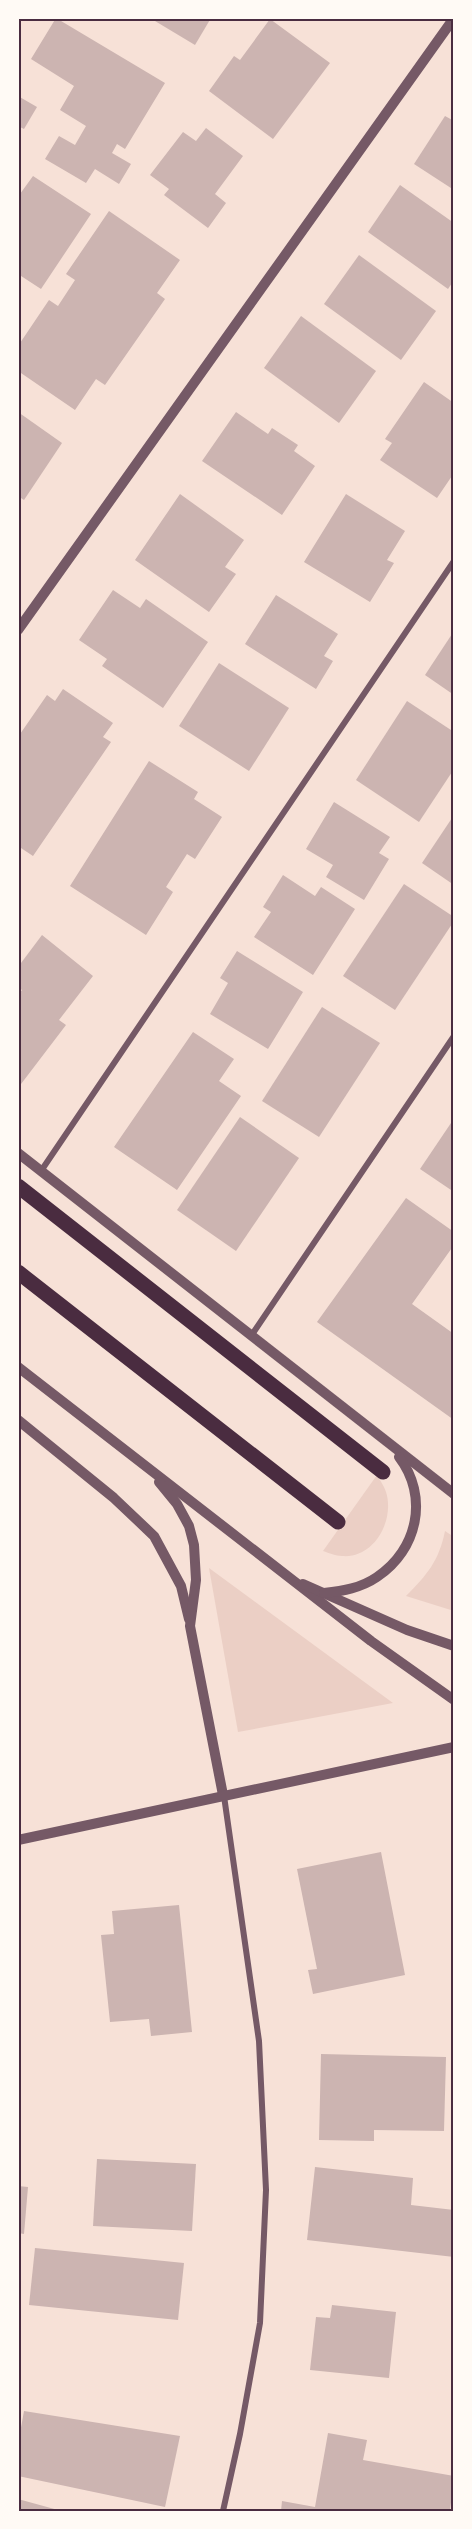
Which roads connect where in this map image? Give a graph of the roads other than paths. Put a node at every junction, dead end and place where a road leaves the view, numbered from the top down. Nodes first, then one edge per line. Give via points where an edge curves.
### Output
1 (454, 18) edge
2 (454, 561) edge
3 (18, 630) edge
4 (454, 1036) edge
5 (18, 1153) edge
6 (41, 1171) junction
7 (18, 1186) edge
8 (18, 1272) edge
9 (251, 1336) junction
10 (18, 1367) edge
11 (18, 1420) edge
12 (391, 1446) junction
13 (146, 1466) junction
14 (383, 1473) dead end
15 (454, 1494) edge
16 (338, 1522) dead end
17 (289, 1578) junction
18 (324, 1593) junction
19 (190, 1626) junction
20 (454, 1646) edge
21 (454, 1700) edge
22 (454, 1747) edge
23 (224, 1795) junction
24 (18, 1840) edge
25 (223, 2511) edge

1 - 3 street
2 - 6 street
4 - 9 street
5 - 6 street
6 - 9 street
7 - 14 main road
8 - 16 main road
9 - 12 street
10 - 13 street
11 - 19 street via 154,1536 181,1586
12 - 15 street
12 - 18 street via 409,1470 417,1500 414,1531 399,1558 376,1578
13 - 17 street
13 - 19 street via 177,1504 189,1526 196,1580
17 - 18 street
17 - 21 street
18 - 20 street
19 - 23 street
22 - 23 street
23 - 24 street
23 - 25 street via 259,2041 266,2190 260,2323

